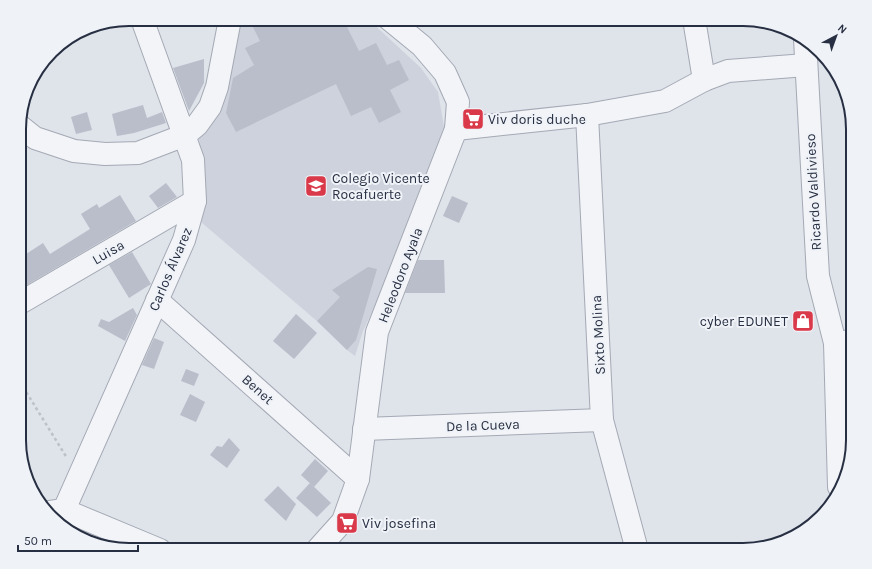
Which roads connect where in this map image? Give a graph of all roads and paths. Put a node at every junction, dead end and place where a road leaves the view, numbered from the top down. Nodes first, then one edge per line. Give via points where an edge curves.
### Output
1 (145, 26) edge
2 (229, 26) edge
3 (398, 26) edge
4 (695, 26) edge
5 (809, 54) edge
6 (704, 80) junction
7 (587, 116) junction
8 (456, 129) junction
9 (26, 131) edge
10 (185, 136) junction
11 (195, 201) junction
12 (26, 300) edge
13 (157, 300) junction
14 (844, 342) edge
15 (26, 392) edge
16 (602, 420) junction
17 (364, 429) junction
18 (839, 476) edge
19 (78, 477) junction
20 (358, 479) junction
21 (57, 511) edge
22 (142, 543) edge
23 (323, 543) edge
24 (635, 543) edge

1 - 10 street, Carlos Álvarez
2 - 10 street via 217,87 210,107
3 - 8 street, Heleodoro Ayala via 422,46 445,73 458,102
4 - 6 street
5 - 6 street
5 - 14 street, Ricardo Valdivieso via 818,276
6 - 7 street via 665,101
7 - 8 street
7 - 16 street, Sixto Molina
8 - 17 street, Heleodoro Ayala via 377,332
9 - 10 street via 35,138 74,151 105,154 138,153
10 - 11 street, Carlos Álvarez via 193,160
11 - 12 street, Luisa
11 - 13 street, Carlos Álvarez via 184,240
13 - 19 street, Carlos Álvarez
13 - 20 street, Benet
14 - 18 street, Ricardo Valdivieso
15 - 19 path
16 - 17 street, De la Cueva
16 - 24 street, Sixto Molina
17 - 20 street, Heleodoro Ayala
19 - 21 street, Carlos Álvarez
20 - 23 street, Heleodoro Ayala via 342,521
21 - 22 street

